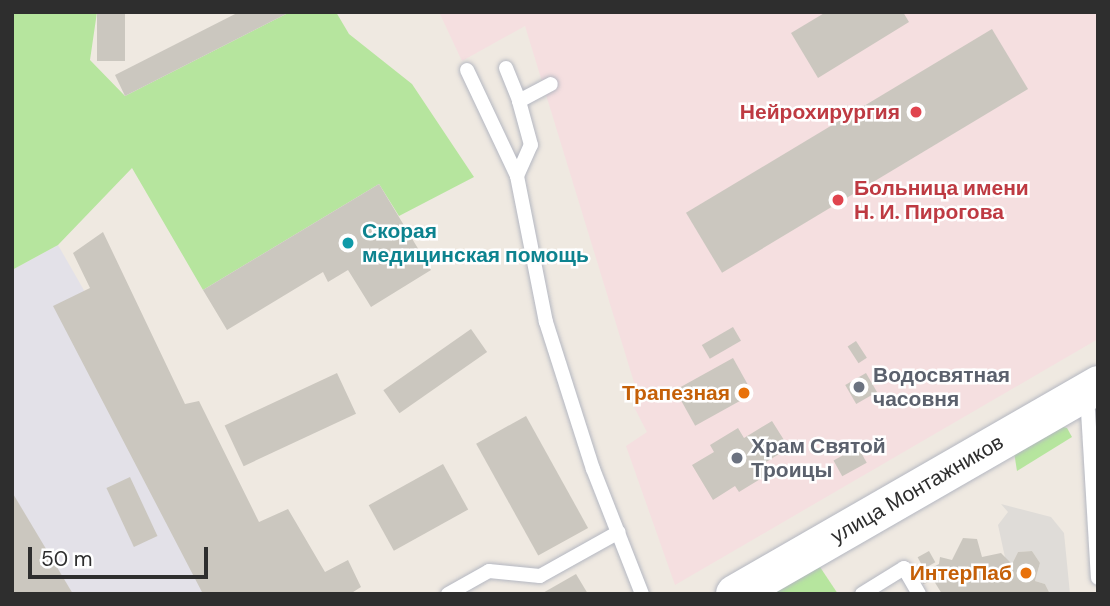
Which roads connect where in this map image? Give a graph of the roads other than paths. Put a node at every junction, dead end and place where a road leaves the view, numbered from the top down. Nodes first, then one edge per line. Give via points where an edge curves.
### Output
1 (506, 68) dead end
2 (467, 70) dead end
3 (551, 84) dead end
4 (519, 101) junction
5 (517, 176) junction
6 (1092, 388) edge
7 (1095, 439) edge
8 (619, 532) junction
9 (1098, 578) edge
10 (448, 594) edge
11 (642, 594) edge
12 (735, 594) edge
13 (862, 594) edge
14 (919, 594) edge

1 - 4 lane
2 - 5 lane
3 - 4 lane
4 - 5 lane via 531,145
5 - 8 lane via 546,322 593,469
6 - 7 lane
6 - 12 main road, улица Монтажников
7 - 9 lane
8 - 10 lane via 540,576 489,572
8 - 11 lane
13 - 14 lane via 904,568

